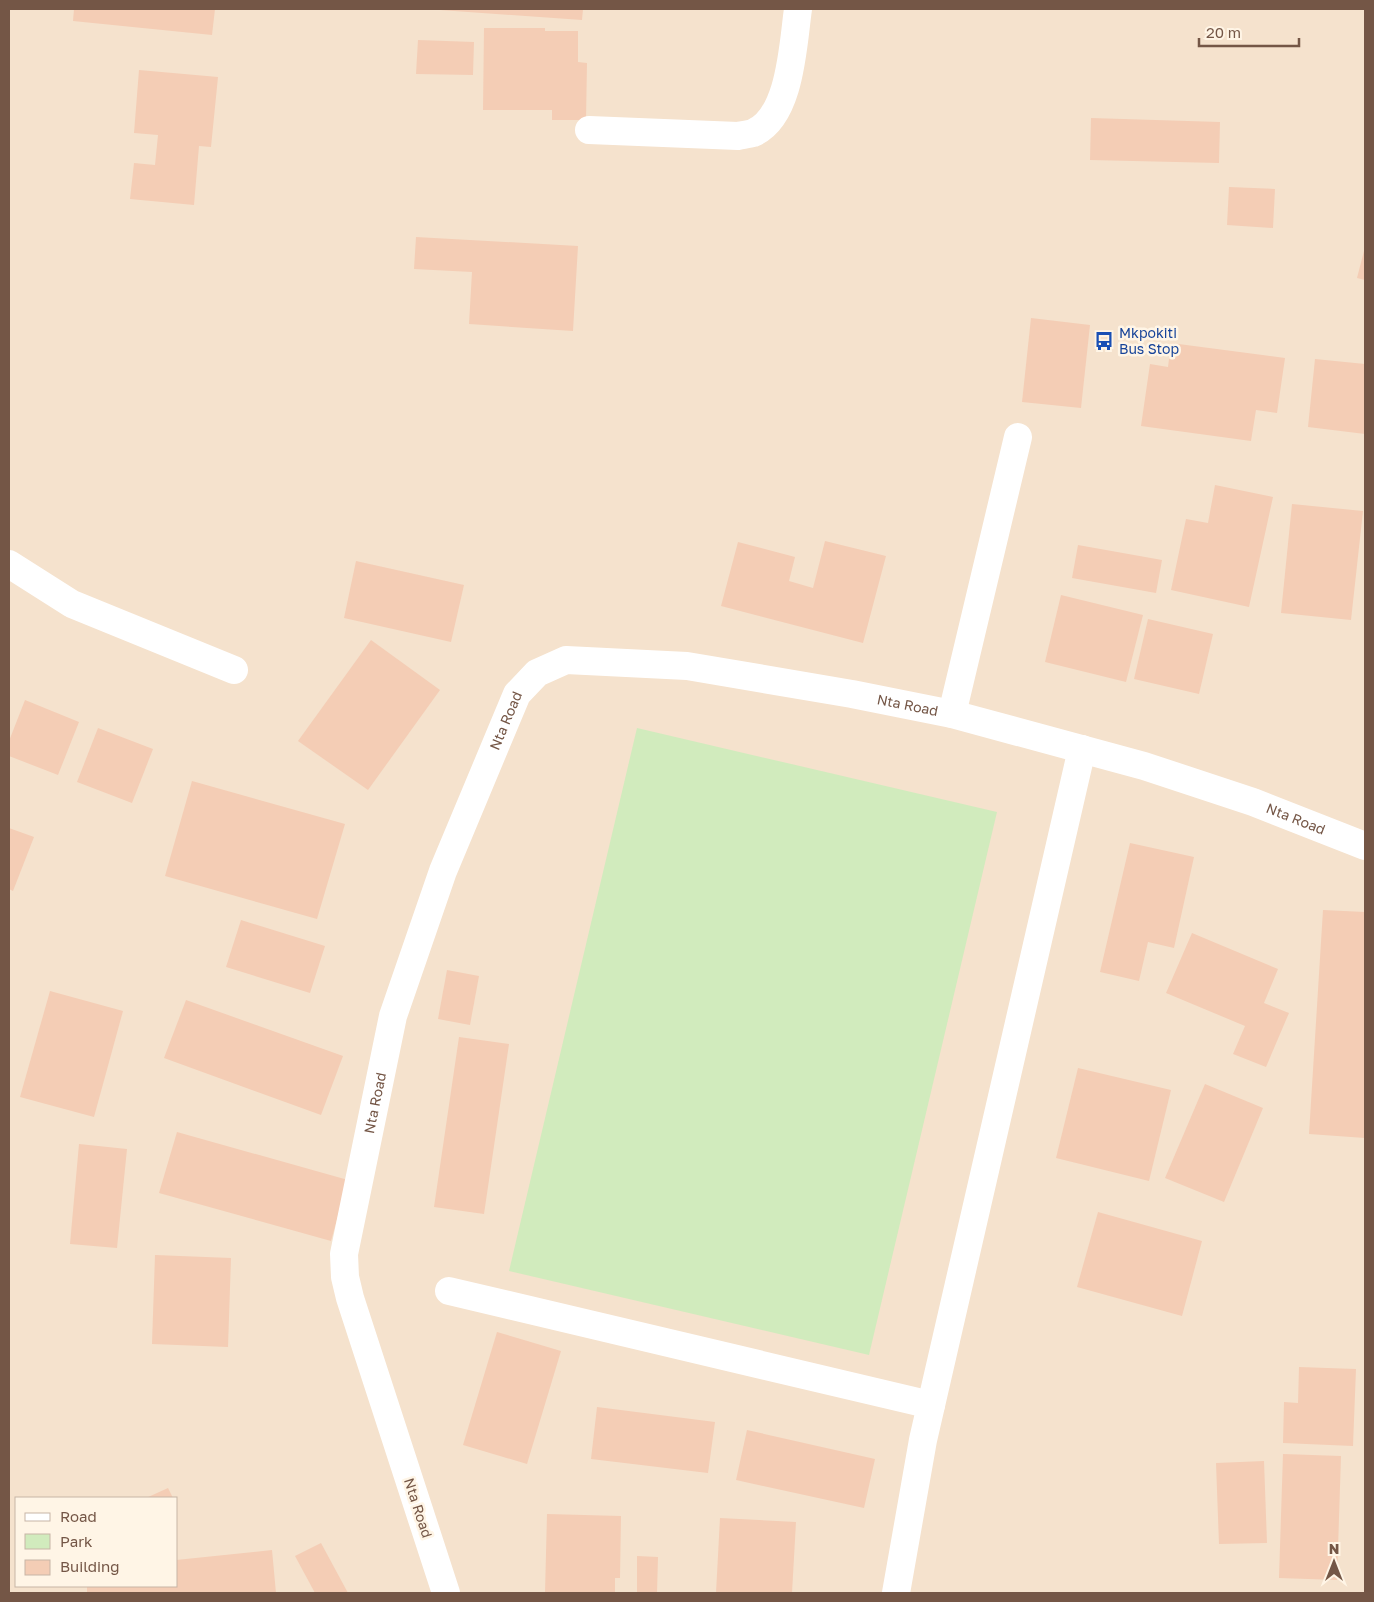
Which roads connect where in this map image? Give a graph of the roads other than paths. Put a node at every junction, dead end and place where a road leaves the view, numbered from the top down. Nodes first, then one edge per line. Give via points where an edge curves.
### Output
1 (798, 9) edge
2 (590, 130) dead end
3 (1018, 437) dead end
4 (9, 564) edge
5 (234, 670) dead end
6 (952, 714) junction
7 (1082, 749) junction
8 (1365, 846) edge
9 (449, 1291) dead end
10 (931, 1405) junction
11 (446, 1593) edge
12 (896, 1593) edge

1 - 2 street via 789,74 780,105 765,125 754,132 738,136
3 - 6 street
4 - 5 street via 72,604
6 - 7 street, Nta Road
6 - 11 street, Nta Road via 687,666 566,660 537,673 517,694 442,871 393,1016 344,1254 350,1298
7 - 8 street, Nta Road via 1253,802
7 - 10 street
9 - 10 street
10 - 12 street

